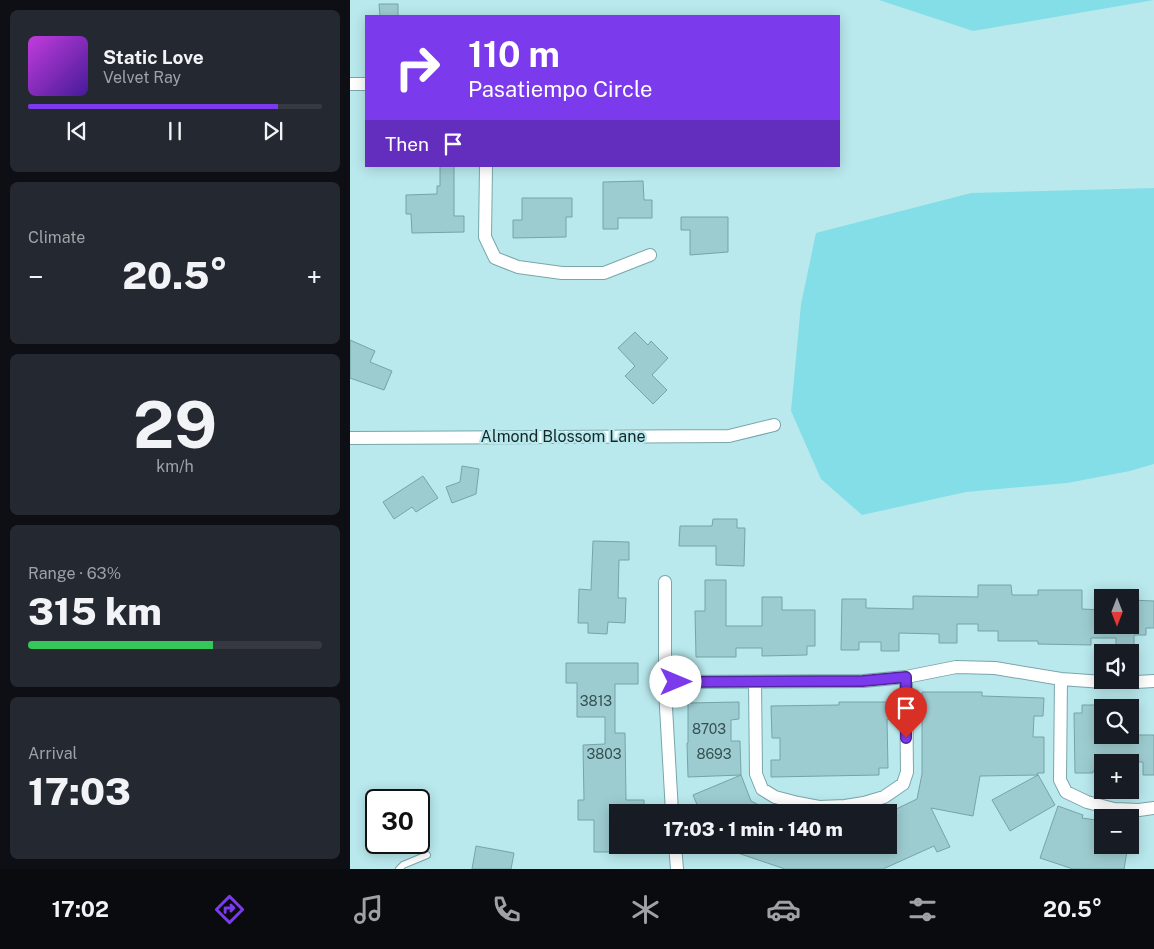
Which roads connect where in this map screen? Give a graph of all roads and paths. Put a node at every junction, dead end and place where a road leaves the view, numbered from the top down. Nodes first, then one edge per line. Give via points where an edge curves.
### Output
1 (350, 84) edge
2 (365, 84) edge
3 (486, 167) edge
4 (650, 255) dead end
5 (774, 425) dead end
6 (350, 438) edge
7 (665, 582) dead end
8 (906, 677) junction
9 (1061, 679) junction
10 (1154, 681) edge
11 (665, 682) junction
12 (755, 682) junction
13 (671, 804) edge
14 (1154, 808) edge
15 (676, 854) edge
16 (427, 855) dead end
17 (399, 869) edge
18 (678, 869) edge

1 - 2 street
3 - 4 street via 485,237 494,258 518,267 562,273 604,273
5 - 6 street, Almond Blossom Lane via 729,436
7 - 11 street
8 - 9 street via 956,667 995,668
8 - 12 street via 863,681
8 - 12 street via 907,772 903,784 884,797 864,803 819,807 775,797 762,789 756,774
9 - 10 street
9 - 14 street via 1060,780 1066,792 1114,809
11 - 12 street
11 - 13 street
15 - 18 street
16 - 17 lane

